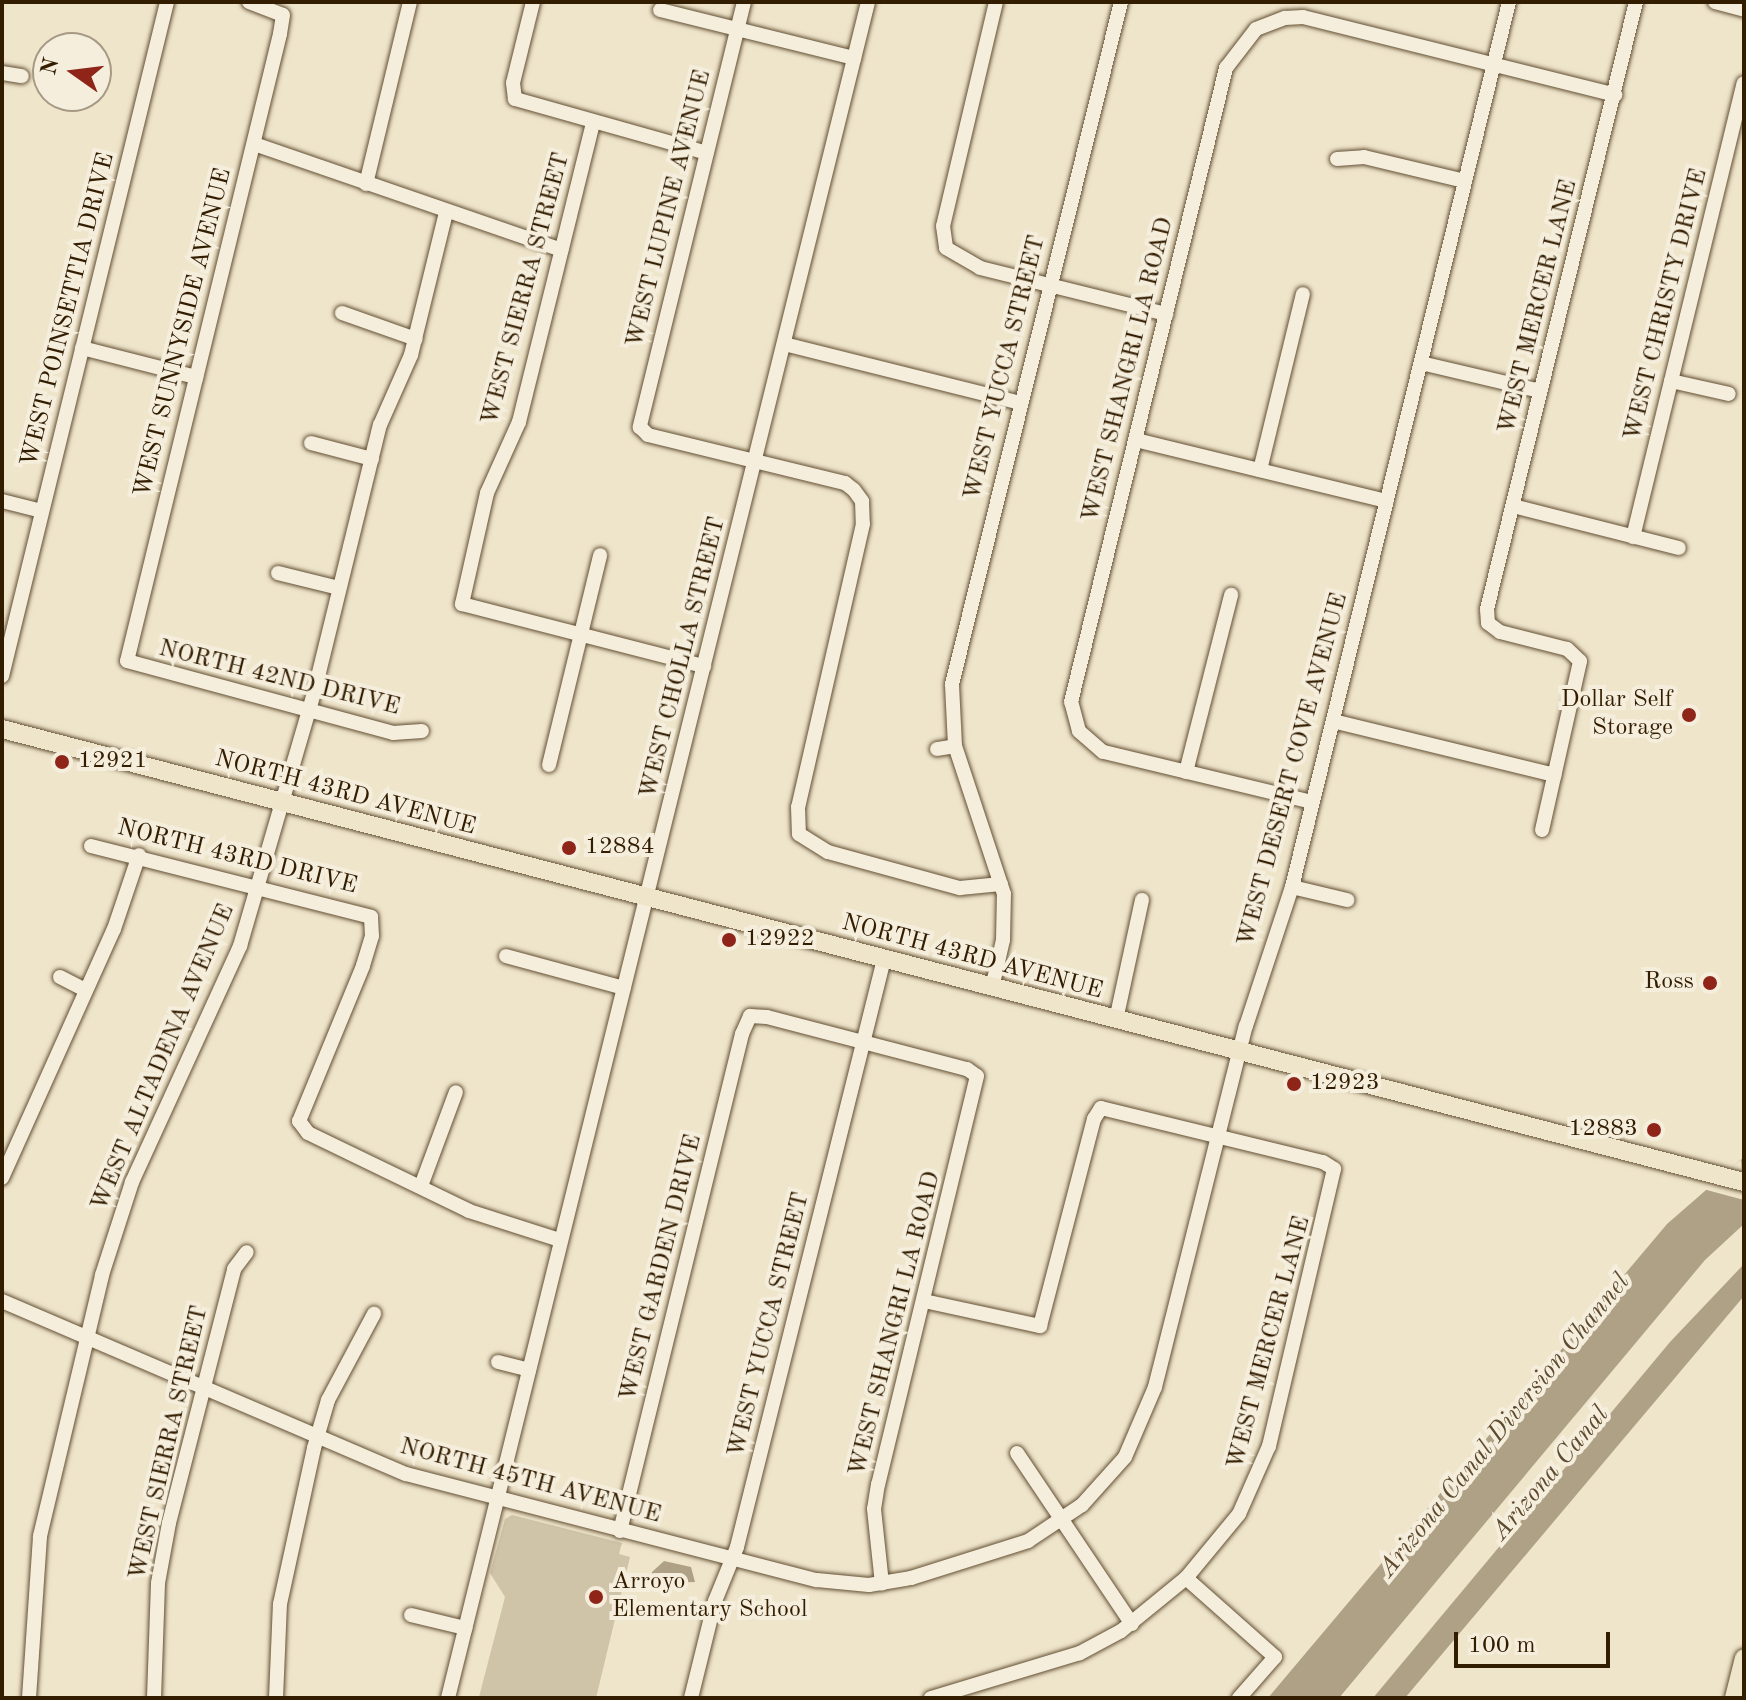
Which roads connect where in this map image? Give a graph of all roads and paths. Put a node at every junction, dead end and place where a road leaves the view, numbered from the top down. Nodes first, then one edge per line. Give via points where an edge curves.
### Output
1 (167, 2) edge
2 (249, 2) edge
3 (410, 2) edge
4 (533, 2) edge
5 (744, 2) edge
6 (868, 2) edge
7 (996, 2) edge
8 (1121, 2) edge
9 (1509, 2) edge
10 (1636, 2) edge
11 (1715, 2) edge
12 (660, 10) dead end
13 (1744, 10) edge
14 (737, 30) junction
15 (854, 58) junction
16 (1494, 66) junction
17 (2, 73) edge
18 (22, 76) dead end
19 (1744, 83) edge
20 (1615, 95) junction
21 (593, 123) junction
22 (254, 144) junction
23 (1728, 144) junction
24 (1744, 148) edge
25 (707, 153) junction
26 (1337, 159) dead end
27 (1465, 181) junction
28 (366, 184) junction
29 (446, 213) junction
30 (561, 250) junction
31 (1049, 286) junction
32 (1303, 294) dead end
33 (342, 313) dead end
34 (1166, 314) junction
35 (416, 339) junction
36 (784, 344) junction
37 (82, 348) junction
38 (1421, 363) junction
39 (196, 377) junction
40 (1671, 381) junction
41 (1540, 391) junction
42 (1729, 394) dead end
43 (1020, 403) junction
44 (1136, 440) junction
45 (311, 443) dead end
46 (372, 459) junction
47 (755, 462) junction
48 (1260, 470) junction
49 (2, 501) edge
50 (1387, 501) junction
51 (1513, 506) junction
52 (42, 511) junction
53 (1633, 537) junction
54 (1679, 548) dead end
55 (600, 555) dead end
56 (278, 573) dead end
57 (339, 588) junction
58 (1231, 595) dead end
59 (7, 631) edge
60 (580, 636) junction
61 (127, 661) joint
62 (704, 666) junction
63 (2, 676) edge
64 (309, 711) junction
65 (1333, 721) junction
66 (2, 729) edge
67 (422, 731) dead end
68 (955, 746) junction
69 (937, 749) dead end
70 (549, 765) dead end
71 (1186, 772) junction
72 (1555, 775) junction
73 (281, 802) junction
74 (1312, 802) junction
75 (1542, 830) dead end
76 (91, 846) dead end
77 (139, 855) junction
78 (1001, 884) junction
79 (258, 886) junction
80 (1292, 887) junction
81 (648, 898) junction
82 (1142, 900) dead end
83 (1347, 900) dead end
84 (506, 956) dead end
85 (884, 959) junction
86 (60, 977) dead end
87 (624, 988) junction
88 (992, 988) junction
89 (86, 990) junction
90 (1116, 1020) junction
91 (864, 1043) junction
92 (1240, 1052) junction
93 (456, 1092) dead end
94 (1218, 1135) junction
95 (2, 1178) edge
96 (1744, 1182) edge
97 (421, 1186) junction
98 (560, 1240) junction
99 (247, 1252) dead end
100 (2, 1301) edge
101 (924, 1301) junction
102 (374, 1314) dead end
103 (88, 1335) junction
104 (498, 1362) dead end
105 (529, 1370) junction
106 (203, 1387) junction
107 (317, 1436) junction
108 (1017, 1453) dead end
109 (497, 1500) junction
110 (1063, 1520) junction
111 (620, 1531) junction
112 (733, 1559) junction
113 (1186, 1578) junction
114 (882, 1584) junction
115 (411, 1615) dead end
116 (1132, 1624) junction
117 (465, 1628) junction
118 (1744, 1658) edge
119 (29, 1698) edge
120 (154, 1698) edge
121 (276, 1698) edge
122 (448, 1698) edge
123 (691, 1698) edge
124 (931, 1698) edge
125 (1239, 1698) edge
126 (1734, 1698) edge

1 - 37 street, WEST POINSETTIA DRIVE
2 - 22 street, WEST SUNNYSIDE AVENUE via 283,15
3 - 28 street
4 - 21 street via 513,83 515,99
5 - 14 street, WEST LUPINE AVENUE
6 - 15 street, WEST CHOLLA STREET
7 - 31 street via 943,226 946,248 980,268
8 - 31 street, WEST YUCCA STREET
9 - 16 street, WEST DESERT COVE AVENUE
10 - 20 street, WEST MERCER LANE
11 - 13 street
12 - 14 street
14 - 15 street
14 - 25 street, WEST LUPINE AVENUE
15 - 36 street, WEST CHOLLA STREET
16 - 20 street
16 - 27 street, WEST DESERT COVE AVENUE
16 - 34 street, WEST SHANGRI LA ROAD via 1318,19 1285,18 1256,29 1226,68
17 - 18 street
19 - 23 street, WEST CHRISTY DRIVE
20 - 41 street, WEST MERCER LANE
21 - 25 street
21 - 30 street, WEST SIERRA STREET
22 - 28 street
22 - 39 street, WEST SUNNYSIDE AVENUE
23 - 24 street
23 - 40 street, WEST CHRISTY DRIVE
25 - 47 street, WEST LUPINE AVENUE via 640,427 648,435
26 - 27 street via 1364,157
27 - 38 street, WEST DESERT COVE AVENUE
28 - 29 street
29 - 30 street
29 - 35 street, WEST ALTADENA AVENUE
30 - 60 street, WEST SIERRA STREET via 519,422 487,493 462,604
31 - 34 street
31 - 43 street, WEST YUCCA STREET
32 - 48 street
33 - 35 street
34 - 44 street, WEST SHANGRI LA ROAD
35 - 46 street, WEST ALTADENA AVENUE
36 - 43 street
36 - 47 street, WEST CHOLLA STREET
37 - 39 street
37 - 52 street, WEST POINSETTIA DRIVE
38 - 41 street
38 - 50 street, WEST DESERT COVE AVENUE
39 - 61 street, WEST SUNNYSIDE AVENUE
40 - 42 street
40 - 53 street, WEST CHRISTY DRIVE
41 - 51 street, WEST MERCER LANE
43 - 68 street, WEST YUCCA STREET via 954,670 949,714
44 - 48 street
44 - 71 street, WEST SHANGRI LA ROAD via 1071,702 1079,731 1103,752
45 - 46 street
46 - 57 street, WEST ALTADENA AVENUE
47 - 62 street, WEST CHOLLA STREET
47 - 78 street via 845,483 862,501 863,524 798,807 799,834 828,852 960,888
48 - 50 street
49 - 52 street
50 - 65 street, WEST DESERT COVE AVENUE
51 - 53 street
51 - 72 street, WEST MERCER LANE via 1488,623 1500,632 1575,654 1581,668
52 - 59 street, WEST POINSETTIA DRIVE
53 - 54 street
55 - 60 street
56 - 57 street
57 - 64 street, WEST ALTADENA AVENUE
58 - 71 street
59 - 63 street, WEST POINSETTIA DRIVE
60 - 62 street
60 - 70 street
61 - 64 street, NORTH 42ND DRIVE
62 - 81 street, WEST CHOLLA STREET
64 - 67 street, NORTH 42ND DRIVE via 393,733
64 - 73 street, WEST ALTADENA AVENUE
65 - 72 street
65 - 74 street, WEST DESERT COVE AVENUE
66 - 73 main road, NORTH 43RD AVENUE
68 - 69 street
68 - 78 street, WEST YUCCA STREET
71 - 74 street
72 - 75 street
73 - 79 street, WEST ALTADENA AVENUE
73 - 81 main road, NORTH 43RD AVENUE
74 - 80 street, WEST DESERT COVE AVENUE
76 - 77 street, NORTH 43RD DRIVE
77 - 79 street, NORTH 43RD DRIVE
77 - 89 street
78 - 88 street, WEST YUCCA STREET via 1003,940
79 - 97 street, NORTH 43RD DRIVE via 371,917 372,936 358,979 299,1121 308,1133
79 - 103 street, WEST ALTADENA AVENUE via 227,978 132,1182
80 - 83 street
80 - 92 street, WEST DESERT COVE AVENUE
81 - 85 main road, NORTH 43RD AVENUE
81 - 87 street, WEST CHOLLA STREET
82 - 90 street
84 - 87 street
85 - 88 main road, NORTH 43RD AVENUE
85 - 91 street, WEST YUCCA STREET
86 - 89 street
87 - 98 street, WEST CHOLLA STREET
88 - 90 main road, NORTH 43RD AVENUE
89 - 95 street
90 - 92 main road, NORTH 43RD AVENUE
91 - 101 street, WEST SHANGRI LA ROAD via 977,1076
91 - 111 street, WEST GARDEN DRIVE via 750,1016
91 - 112 street, WEST YUCCA STREET
92 - 94 street, WEST DESERT COVE AVENUE
92 - 96 main road, NORTH 43RD AVENUE
93 - 97 street
94 - 101 street via 1101,1108 1040,1326
94 - 110 street, WEST DESERT COVE AVENUE via 1141,1430 1101,1487
94 - 113 street, WEST MERCER LANE via 1334,1169 1259,1477 1239,1514
97 - 98 street via 469,1211
98 - 105 street, WEST CHOLLA STREET
99 - 106 street, WEST SIERRA STREET via 234,1269
100 - 103 street, NORTH 45TH AVENUE
101 - 114 street, WEST SHANGRI LA ROAD via 874,1509
102 - 107 street via 334,1387
103 - 106 street, NORTH 45TH AVENUE
103 - 119 street, WEST ALTADENA AVENUE via 40,1536
104 - 105 street
105 - 109 street, WEST CHOLLA STREET
106 - 107 street, NORTH 45TH AVENUE
106 - 120 street, WEST SIERRA STREET via 158,1583
107 - 109 street, NORTH 45TH AVENUE via 406,1474
107 - 121 street via 286,1562
108 - 110 street
109 - 111 street, NORTH 45TH AVENUE
109 - 117 street, WEST CHOLLA STREET
110 - 114 street, NORTH 45TH AVENUE via 998,1552
110 - 116 street
111 - 112 street, NORTH 45TH AVENUE
112 - 114 street, NORTH 45TH AVENUE via 817,1580
112 - 123 street, WEST YUCCA STREET via 715,1601
113 - 116 street, WEST MERCER LANE
113 - 125 street via 1275,1657
115 - 117 street
116 - 124 street, WEST MERCER LANE via 1080,1653
117 - 122 street, WEST CHOLLA STREET
118 - 126 main road

